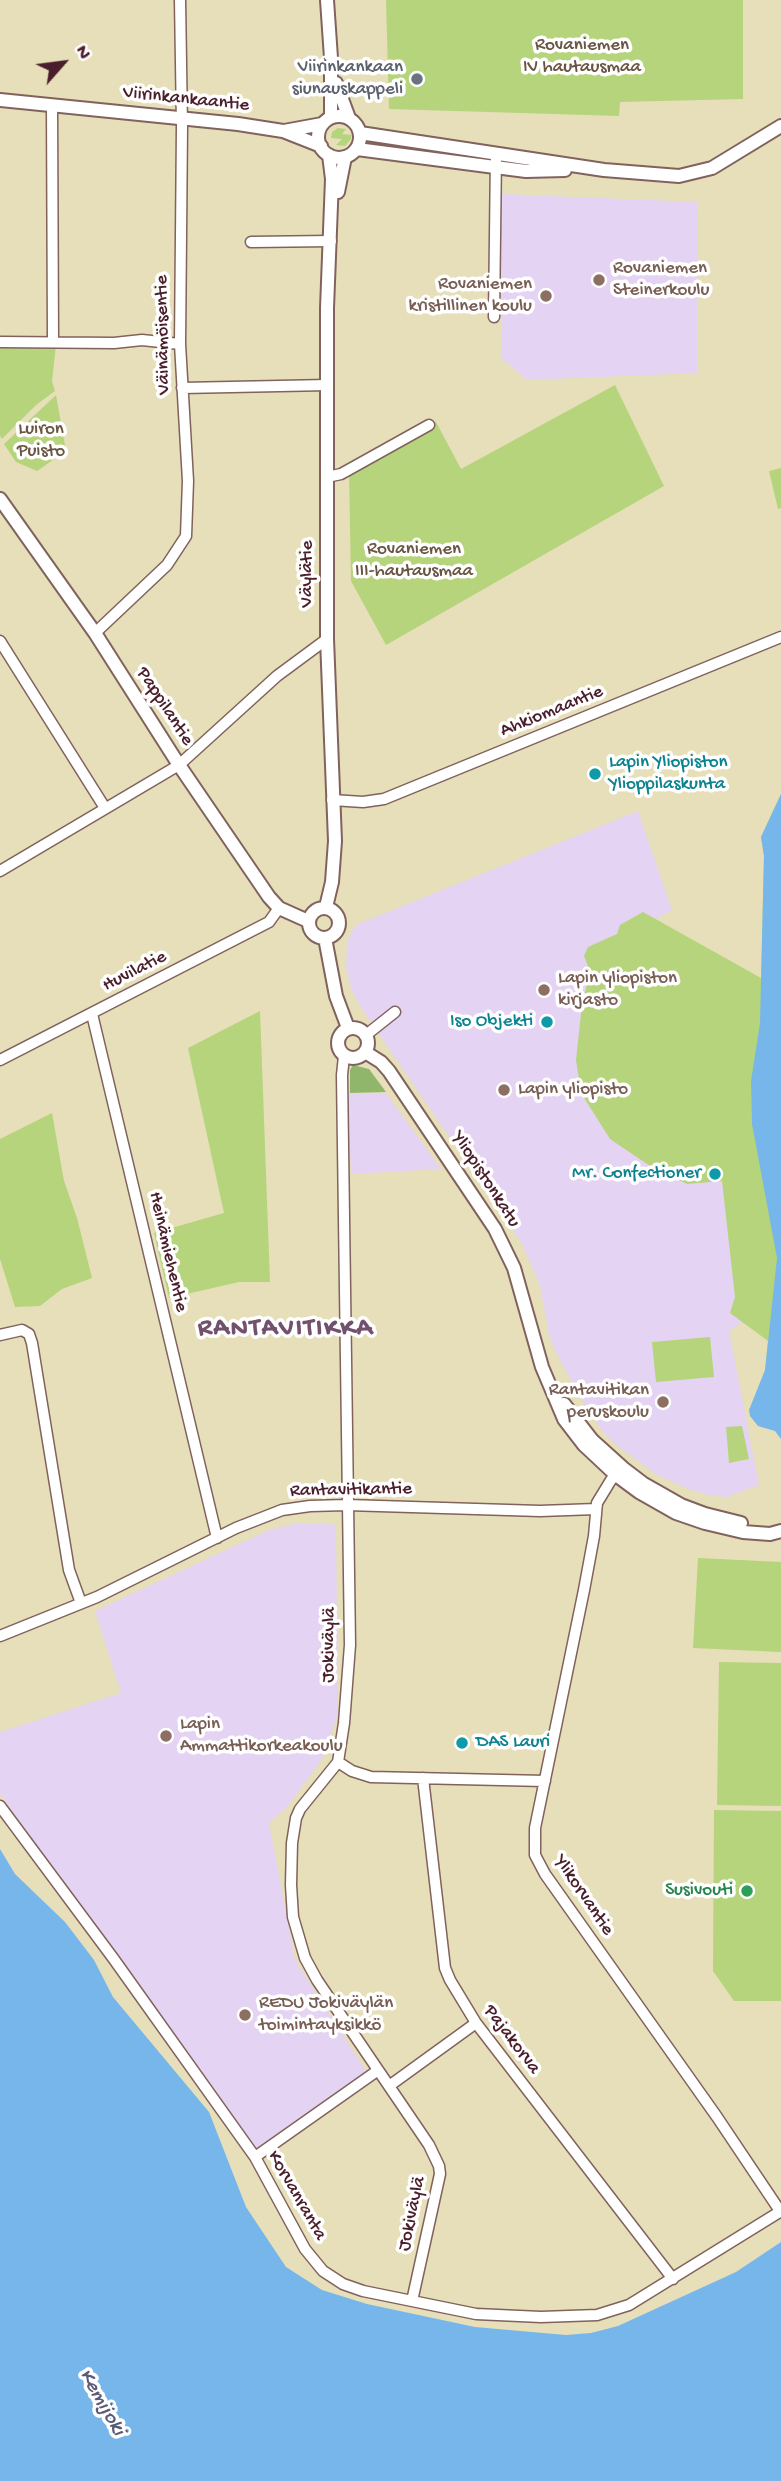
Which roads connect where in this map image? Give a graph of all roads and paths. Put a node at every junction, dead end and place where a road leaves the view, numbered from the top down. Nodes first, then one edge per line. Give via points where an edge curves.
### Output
1 (180, 0) edge
2 (327, 0) edge
3 (331, 58) junction
4 (0, 100) edge
5 (52, 105) junction
6 (181, 117) junction
7 (349, 118) junction
8 (326, 121) junction
9 (780, 129) edge
10 (283, 131) junction
11 (360, 133) junction
12 (357, 149) junction
13 (325, 151) junction
14 (345, 157) junction
15 (496, 161) junction
16 (331, 241) junction
17 (251, 242) dead end
18 (494, 317) dead end
19 (53, 340) junction
20 (0, 342) edge
21 (180, 344) junction
22 (328, 385) junction
23 (182, 388) junction
24 (429, 425) dead end
25 (327, 477) junction
26 (0, 499) edge
27 (94, 633) junction
28 (781, 637) edge
29 (327, 639) junction
30 (0, 641) edge
31 (179, 765) junction
32 (332, 800) junction
33 (105, 808) junction
34 (0, 871) edge
35 (326, 907) junction
36 (279, 908) junction
37 (308, 921) junction
38 (325, 938) junction
39 (395, 1012) dead end
40 (92, 1014) junction
41 (348, 1028) junction
42 (366, 1035) junction
43 (365, 1052) junction
44 (344, 1056) junction
45 (0, 1060) edge
46 (0, 1335) edge
47 (619, 1471) junction
48 (347, 1505) junction
49 (596, 1509) junction
50 (780, 1531) edge
51 (216, 1538) junction
52 (81, 1603) junction
53 (0, 1636) edge
54 (338, 1762) junction
55 (423, 1778) junction
56 (545, 1781) junction
57 (0, 1806) edge
58 (475, 2023) junction
59 (377, 2071) junction
60 (389, 2086) junction
61 (255, 2157) junction
62 (781, 2211) edge
63 (673, 2280) junction
64 (412, 2301) junction

1 - 6 street, Väinämöisentie
2 - 3 street
3 - 7 street
3 - 8 street
4 - 5 street, Viirinkankaantie
5 - 6 street, Viirinkankaantie
5 - 19 street
6 - 10 street, Viirinkankaantie
6 - 21 street, Väinämöisentie
7 - 8 street via 337,116
7 - 11 street
8 - 10 street, Viirinkankaantie
8 - 13 street via 319,133
9 - 15 street via 712,168 679,176 604,170 526,171
10 - 13 street, Viirinkankaantie
11 - 12 street
11 - 15 street
12 - 14 street
12 - 15 street
13 - 14 street
13 - 16 street, Väylätie via 332,179
14 - 16 street, Väylätie
15 - 18 street
16 - 17 street
16 - 22 street, Väylätie
19 - 20 street
19 - 21 street
21 - 23 street, Väinämöisentie
22 - 23 street
22 - 25 street, Väylätie
23 - 27 street, Väinämöisentie via 186,536 167,565
24 - 25 street via 341,474
25 - 29 street, Väylätie
26 - 27 street, Pappilantie
27 - 31 street, Pappilantie
28 - 32 street, Ahkiomaantie via 384,799
29 - 31 street via 277,676
29 - 32 street, Väylätie
30 - 33 street
31 - 33 street
31 - 36 street, Pappilantie
32 - 35 street, Väylätie via 335,841
33 - 34 street
35 - 37 street via 317,909
35 - 38 street via 338,916 339,926
36 - 37 street, Pappilantie
36 - 40 street, Huvilatie via 269,922
37 - 38 street via 311,931
38 - 41 street via 336,996
39 - 42 street
40 - 45 street, Huvilatie
40 - 51 street, Heinämiehentie
41 - 42 street via 358,1028
41 - 44 street via 338,1038
42 - 43 street
43 - 44 street via 353,1059
43 - 47 street, Yliopistonkatu via 389,1071 495,1229 514,1268 552,1389
44 - 48 street, Jokiväylä
46 - 52 street via 22,1331 32,1343 69,1570
47 - 49 street
47 - 50 street, Yliopistonkatu via 639,1492 705,1524 743,1532
48 - 49 street, Rantavitikantie
48 - 51 street, Rantavitikantie via 282,1510
48 - 54 street, Jokiväylä via 350,1645
49 - 56 street, Ylikorvantie via 588,1572
51 - 52 street, Rantavitikantie
52 - 53 street, Rantavitikantie
54 - 55 street via 364,1775
54 - 59 street, Jokiväylä via 296,1818 291,1866 293,1917 305,1958
55 - 56 street
55 - 58 street, Pajakorva via 445,1968
56 - 62 street, Ylikorvantie via 534,1837 540,1866
57 - 61 street, Korvanranta
58 - 60 street
58 - 63 street, Pajakorva
59 - 60 street, Jokiväylä
59 - 61 street
60 - 64 street, Jokiväylä via 434,2154 440,2174
61 - 64 street, Korvanranta via 305,2249 323,2271 363,2291
62 - 63 street, Korvanranta
63 - 64 street, Korvanranta via 629,2305 597,2315 476,2314

